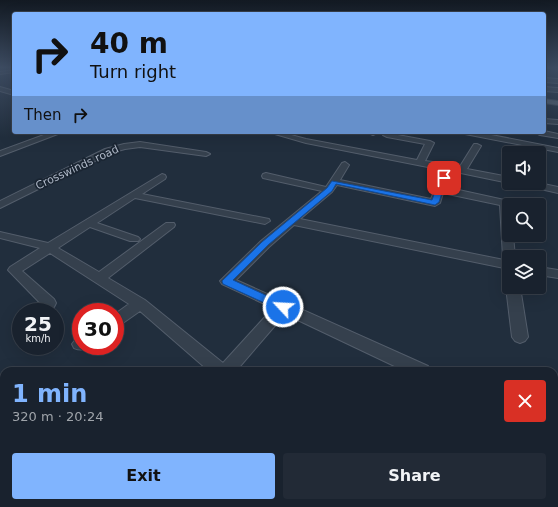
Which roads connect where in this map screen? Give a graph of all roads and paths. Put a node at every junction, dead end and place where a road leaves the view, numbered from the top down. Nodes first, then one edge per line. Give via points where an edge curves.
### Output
1 (546, 100) edge
2 (558, 102) edge
3 (546, 120) edge
4 (558, 122) edge
5 (558, 129) edge
6 (546, 130) edge
7 (546, 133) edge
8 (54, 134) edge
9 (280, 134) edge
10 (314, 134) edge
11 (471, 134) edge
12 (540, 134) edge
13 (387, 135) dead end
14 (558, 136) edge
15 (306, 141) junction
16 (477, 146) dead end
17 (538, 146) joint
18 (546, 148) edge
19 (558, 150) edge
20 (0, 154) edge
21 (206, 154) dead end
22 (420, 162) junction
23 (345, 165) dead end
24 (448, 167) junction
25 (462, 170) junction
26 (266, 176) dead end
27 (162, 177) dead end
28 (502, 179) edge
29 (332, 186) junction
30 (546, 187) edge
31 (439, 189) junction
32 (558, 190) edge
33 (133, 195) junction
34 (0, 205) edge
35 (292, 221) junction
36 (265, 222) dead end
37 (88, 223) junction
38 (170, 224) dead end
39 (0, 236) edge
40 (134, 239) dead end
41 (49, 248) junction
42 (508, 250) edge
43 (502, 264) edge
44 (546, 272) edge
45 (556, 274) dead end
46 (98, 279) junction
47 (514, 294) edge
48 (49, 303) dead end
49 (140, 304) junction
50 (283, 307) junction
51 (124, 315) edge
52 (520, 337) dead end
53 (216, 367) edge
54 (230, 367) edge
55 (413, 367) edge

1 - 2 main road
3 - 4 street
5 - 6 street
7 - 14 street
8 - 20 street
9 - 15 street
10 - 15 street
11 - 17 street
12 - 17 street
13 - 22 street via 430,143
15 - 22 street
16 - 25 street
18 - 19 street
21 - 34 street, Crosswinds road via 144,144 126,145 108,151
22 - 24 street
23 - 29 street
24 - 25 street
24 - 31 street
25 - 28 street
26 - 29 street
27 - 33 street
29 - 31 street via 435,202
29 - 35 street
30 - 32 street
31 - 42 street via 505,203
33 - 36 street
33 - 37 street
35 - 43 street
35 - 50 street via 227,281
37 - 40 street
37 - 41 street
38 - 46 street
39 - 41 street
41 - 46 street
41 - 48 street via 14,270
44 - 45 street
46 - 49 street
47 - 52 street
49 - 51 street
49 - 53 street
50 - 54 street
50 - 55 street

